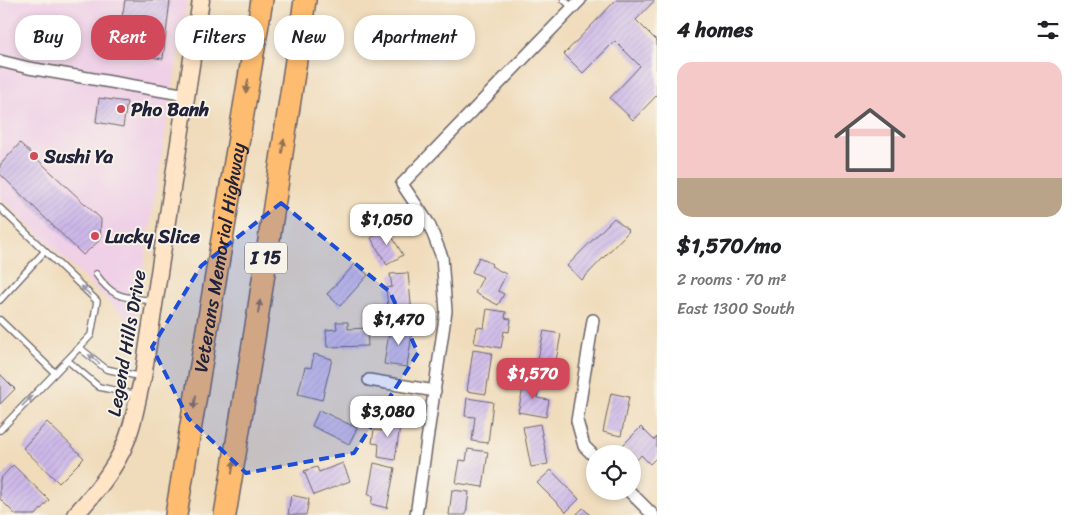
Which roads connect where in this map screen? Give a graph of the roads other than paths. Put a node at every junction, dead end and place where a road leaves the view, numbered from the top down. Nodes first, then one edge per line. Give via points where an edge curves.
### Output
1 (201, 0) edge
2 (306, 0) edge
3 (261, 1) edge
4 (572, 2) edge
5 (0, 61) edge
6 (187, 95) junction
7 (0, 208) edge
8 (45, 252) junction
9 (96, 274) dead end
10 (0, 300) edge
11 (154, 301) junction
12 (0, 320) edge
13 (593, 320) dead end
14 (80, 348) junction
15 (67, 360) junction
16 (55, 373) junction
17 (142, 377) junction
18 (369, 380) dead end
19 (435, 391) junction
20 (138, 395) junction
21 (0, 430) edge
22 (586, 448) edge
23 (638, 500) edge
24 (80, 509) edge
25 (176, 515) edge
26 (225, 515) edge
27 (416, 515) edge
28 (653, 515) edge

1 - 6 street, Legend Hills Drive
26 -> 2 highway, I 15
3 -> 25 highway, Veterans Memorial Highway / I 15
4 - 19 street via 402,184 429,224 442,256 446,311
5 - 6 street
6 - 11 street, Legend Hills Drive
7 - 8 lane
8 - 10 lane
14 -> 8 lane via 91,335 97,301
9 - 11 lane via 105,287 117,295
11 - 17 street, Legend Hills Drive
12 - 16 lane
13 - 22 street via 577,420
14 - 15 lane
17 -> 14 lane via 106,369
15 - 16 lane
15 - 20 lane via 99,388
21 -> 16 lane
17 - 20 street, Legend Hills Drive
18 - 19 street
19 - 27 street
20 - 24 street, Legend Hills Drive via 131,429 113,468
23 - 28 street

